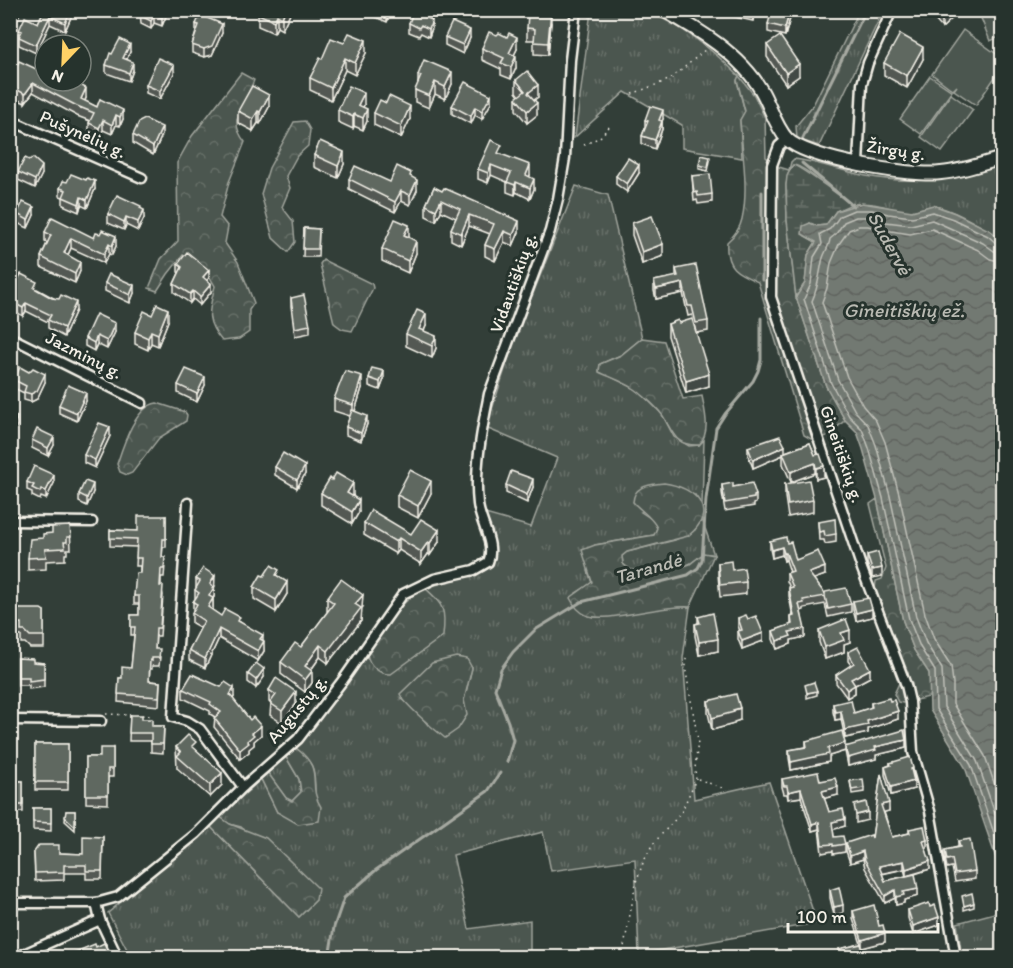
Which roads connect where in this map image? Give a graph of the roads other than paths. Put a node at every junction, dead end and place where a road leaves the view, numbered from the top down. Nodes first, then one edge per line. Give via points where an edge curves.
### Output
1 (15, 10) edge
2 (576, 10) edge
3 (663, 10) edge
4 (892, 10) edge
5 (10, 20) edge
6 (10, 120) edge
7 (787, 139) junction
8 (1002, 158) edge
9 (858, 164) junction
10 (142, 178) dead end
11 (10, 337) edge
12 (142, 403) dead end
13 (188, 503) dead end
14 (10, 520) edge
15 (92, 522) dead end
16 (488, 562) joint
17 (10, 720) edge
18 (101, 721) road end
19 (243, 787) junction
20 (10, 903) edge
21 (96, 903) junction
22 (99, 920) junction
23 (15, 957) edge
24 (118, 957) edge
25 (956, 957) edge

1 - 5 street
2 - 16 street, Vidautiškių g. via 565,158 558,199 489,394 483,422 477,483 478,504 491,549
3 - 7 street via 714,42 752,77
4 - 9 street via 862,84
6 - 10 street, Pušynėlių g.
7 - 9 street, Žirgų g. via 812,153
7 - 25 street, Gineitiškių g. via 779,146 772,165 771,297 862,569 906,685 914,752 930,811
8 - 9 street, Žirgų g. via 939,174
11 - 12 street, Jazminų g.
13 - 19 street via 173,717 200,729
14 - 15 street
16 - 19 street, Augustų g. via 474,570 434,579 403,594 298,739
17 - 18 street
19 - 21 street, Augustų g. via 196,834 135,884 118,897
20 - 21 street
21 - 22 street
22 - 23 street
22 - 24 street

